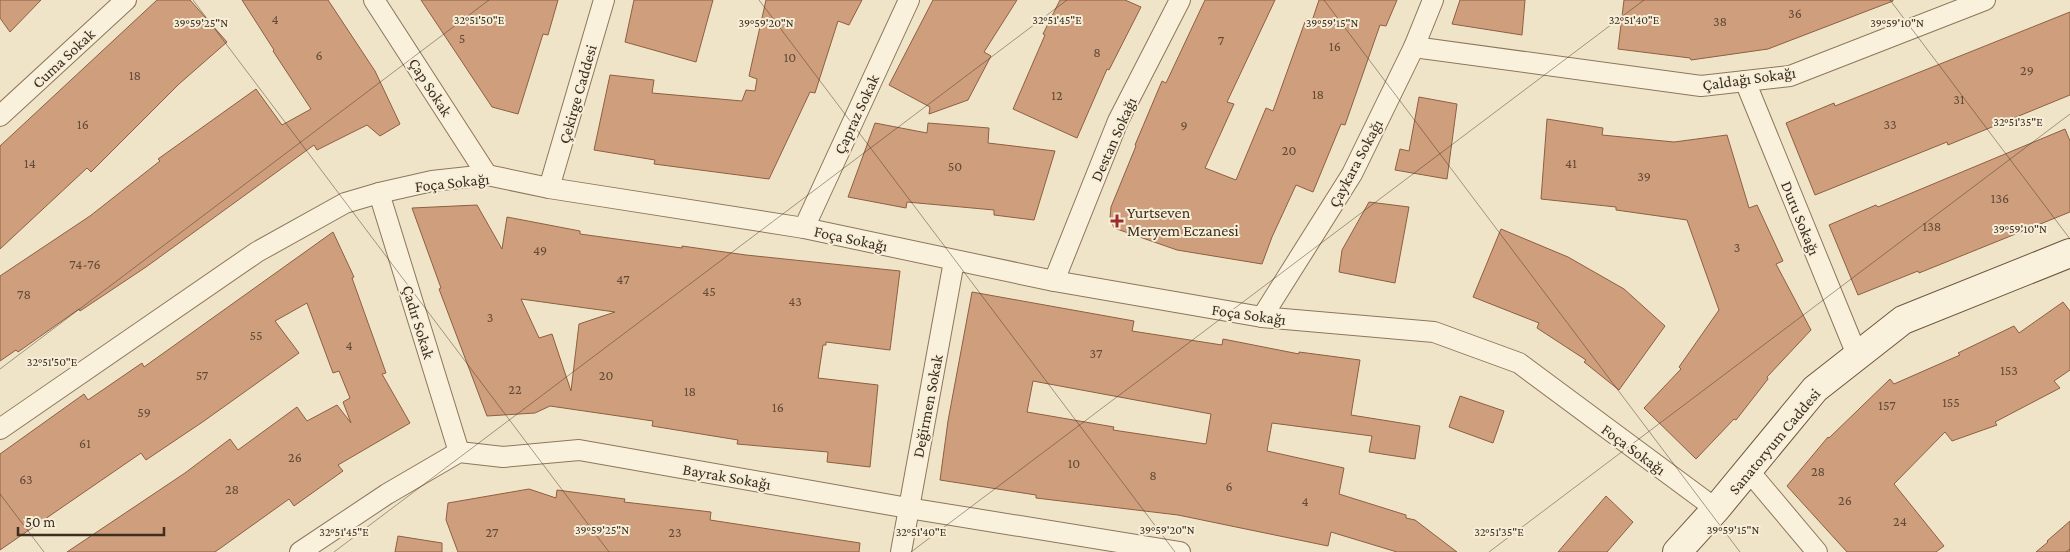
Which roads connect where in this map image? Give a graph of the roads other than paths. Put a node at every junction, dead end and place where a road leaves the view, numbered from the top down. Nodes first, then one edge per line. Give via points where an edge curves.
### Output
1 (126, 0) edge
2 (374, 0) edge
3 (604, 0) edge
4 (909, 0) edge
5 (1180, 0) edge
6 (1433, 0) edge
7 (1984, 0) edge
8 (1414, 47) junction
9 (1745, 81) junction
10 (0, 116) edge
11 (487, 175) junction
12 (549, 188) junction
13 (379, 193) junction
14 (804, 228) junction
15 (2070, 253) edge
16 (954, 261) junction
17 (1054, 281) junction
18 (1262, 317) junction
19 (1857, 355) junction
20 (0, 429) edge
21 (459, 452) junction
22 (1748, 470) junction
23 (908, 508) junction
24 (1716, 510) junction
25 (300, 552) edge
26 (901, 552) edge
27 (1180, 552) edge
28 (1676, 552) edge
29 (1817, 552) edge

1 - 10 street, Cuma Sokak
2 - 11 street, Çap Sokak
3 - 12 street, Çekirge Caddesi
4 - 14 street, Çapraz Sokak
5 - 17 street, Destan Sokağı via 1118,121
6 - 8 street, Çaykara Sokağı
7 - 9 street, Çaldağı Sokağı via 1790,76
8 - 9 street, Çaldağı Sokağı via 1701,86
8 - 18 street, Çaykara Sokağı via 1352,174
9 - 19 street, Duru Sokağı
11 - 12 street, Foça Sokağı
11 - 13 street, Foça Sokağı via 432,181
12 - 14 street, Foça Sokağı
13 - 20 street, Foça Sokağı via 344,203 257,252
13 - 21 street, Çadır Sokak
14 - 16 street, Foça Sokağı
15 - 19 main road, Sanatoryum Caddesi via 1903,320
16 - 17 street, Foça Sokağı
16 - 23 street, Değirmen Sokak
17 - 18 street, Foça Sokağı
18 - 24 street, Foça Sokağı via 1434,332 1519,363
19 - 22 main road, Sanatoryum Caddesi via 1814,390
21 - 23 street, Bayrak Sokağı via 502,457 579,450
21 - 25 street via 387,494
22 - 24 main road, Sanatoryum Caddesi
22 - 29 street
23 - 26 street, Değirmen Sokak
23 - 27 street, Bayrak Sokağı
24 - 28 main road, Sanatoryum Caddesi

